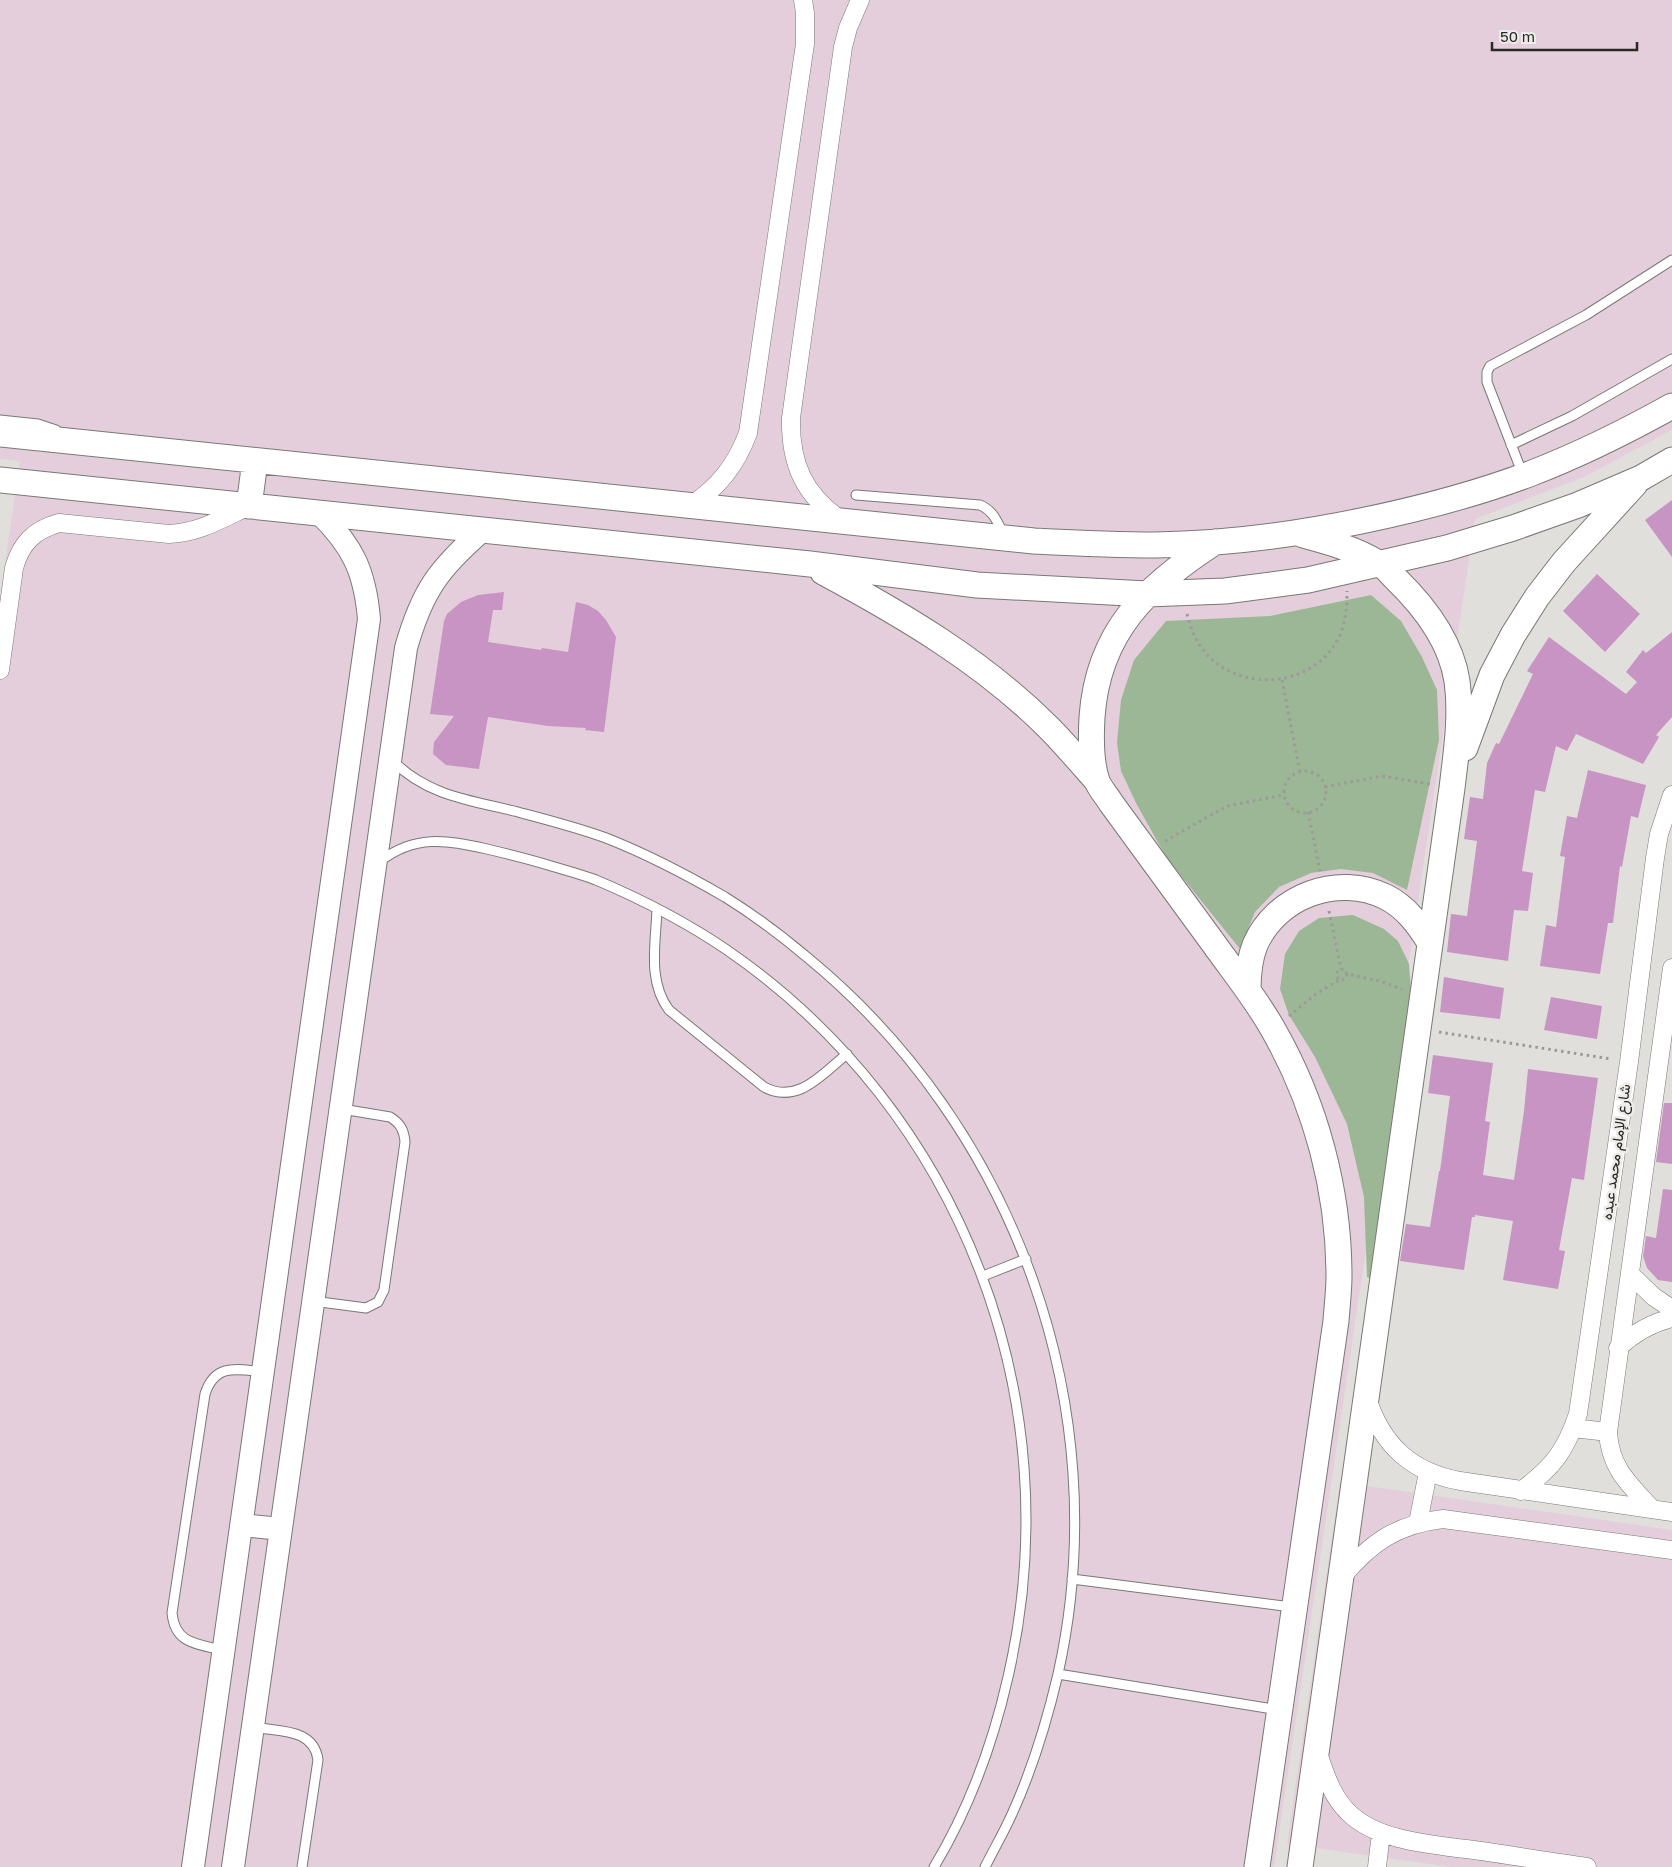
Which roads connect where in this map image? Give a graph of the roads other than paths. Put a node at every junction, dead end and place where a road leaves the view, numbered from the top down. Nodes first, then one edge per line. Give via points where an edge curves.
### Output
1 (802, 0) edge
2 (860, 0) edge
3 (1672, 260) edge
4 (1672, 359) edge
5 (1672, 406) edge
6 (0, 420) edge
7 (0, 434) edge
8 (73, 442) junction
9 (1511, 445) junction
10 (1672, 460) edge
11 (255, 461) junction
12 (1523, 476) junction
13 (1641, 478) junction
14 (0, 480) edge
15 (856, 494) dead end
16 (249, 506) junction
17 (690, 506) junction
18 (319, 513) junction
19 (844, 523) junction
20 (483, 530) junction
21 (1298, 534) junction
22 (1006, 539) junction
23 (1215, 542) junction
24 (810, 564) junction
25 (1381, 564) junction
26 (7, 567) edge
27 (1147, 594) junction
28 (0, 670) edge
29 (390, 758) junction
30 (1097, 781) junction
31 (1452, 788) junction
32 (1672, 795) edge
33 (375, 865) junction
34 (658, 909) junction
35 (1430, 943) junction
36 (1672, 968) edge
37 (1248, 990) junction
38 (847, 1054) junction
39 (340, 1109) junction
40 (1026, 1259) junction
41 (1630, 1274) junction
42 (983, 1276) junction
43 (313, 1302) junction
44 (1672, 1309) edge
45 (1672, 1318) edge
46 (1618, 1348) junction
47 (263, 1372) junction
48 (1367, 1396) junction
49 (1573, 1428) junction
50 (1608, 1432) junction
51 (1428, 1472) junction
52 (1521, 1491) junction
53 (1652, 1509) junction
54 (1672, 1512) edge
55 (1418, 1523) junction
56 (242, 1525) junction
57 (281, 1529) junction
58 (1672, 1550) edge
59 (1341, 1578) junction
60 (1072, 1579) junction
61 (1295, 1607) junction
62 (224, 1650) junction
63 (1058, 1674) junction
64 (1280, 1710) junction
65 (253, 1727) junction
66 (1317, 1749) junction
67 (1381, 1833) junction
68 (193, 1867) edge
69 (233, 1867) edge
70 (302, 1867) edge
71 (934, 1867) edge
72 (985, 1867) edge
73 (1257, 1867) edge
74 (1300, 1867) edge
75 (1377, 1867) edge
76 (1587, 1867) edge

1 - 17 street via 806,44 748,433 732,467 720,482
2 - 19 street via 843,48 791,418 792,445 806,486 830,513
3 - 9 lane via 1586,315 1490,366 1488,382
4 - 9 lane via 1572,416
5 - 12 main road via 1580,453
6 - 8 lane via 48,427
7 - 8 main road
8 - 11 main road
9 - 12 lane
10 - 13 main road
11 - 16 main road
11 - 17 main road
12 - 21 main road via 1432,505
13 - 25 main road via 1513,528
13 - 31 main road via 1564,562 1513,635 1492,675
14 - 16 main road
15 - 22 lane via 980,505 994,515
16 - 18 main road
16 - 26 street via 203,528 181,533 59,523 29,538
17 - 19 main road
18 - 20 main road
18 - 47 street via 337,530 361,571 369,619
19 - 22 main road
20 - 24 main road
20 - 29 street via 441,571 413,620
21 - 23 main road
21 - 25 main road via 1350,549
22 - 23 main road via 1156,545
23 - 27 main road via 1186,561
24 - 27 main road via 977,585
24 - 30 main road via 893,610 970,661 1048,727
25 - 27 main road via 1266,587
25 - 31 main road via 1410,592 1433,622 1450,655 1459,707
26 - 28 street
27 - 30 main road via 1112,640 1100,667 1091,724
29 - 33 street
29 - 40 lane via 418,782 435,791 542,818 606,839 668,866 728,899 784,937 836,981 884,1029 928,1081 966,1137 999,1197
30 - 37 main road
31 - 35 main road
32 - 49 street, شارع الإمام محمد عبده via 1655,858 1581,1400
33 - 34 lane via 388,855 412,845 454,842 524,858 592,879
33 - 39 street
34 - 38 lane via 726,950 790,998
34 - 38 lane via 655,970 663,1001 669,1010 764,1087 774,1092 794,1093
35 - 37 main road via 1404,909 1386,897 1345,887 1324,889 1302,896 1267,925 1255,945 1249,967
35 - 48 main road
36 - 41 street, شارع الإمام محمد عبده
37 - 61 main road via 1274,1029 1309,1106 1332,1190 1337,1233 1336,1321
38 - 42 lane via 906,1130 947,1196
39 - 43 street
39 - 43 lane via 390,1117 401,1127 405,1142 400,1179 382,1297 366,1308
40 - 42 lane
40 - 60 lane via 1046,1321 1061,1384 1071,1458 1074,1514
41 - 44 street
41 - 46 street, شارع الإمام محمد عبده
42 - 71 lane via 1005,1346 1020,1419 1027,1494 1026,1568 1016,1642 1000,1714 975,1784
43 - 57 street
45 - 46 street via 1637,1332
46 - 50 street, شارع الإمام محمد عبده
47 - 56 street
47 - 62 lane via 231,1369 214,1377 208,1385 172,1613 173,1623 183,1638 191,1643
48 - 51 street via 1388,1441 1400,1454
48 - 59 main road
49 - 50 street
49 - 52 street, شارع الإمام محمد عبده via 1552,1465
50 - 53 street, شارع الإمام محمد عبده via 1609,1446 1619,1472
51 - 52 street via 1443,1478
51 - 55 street
52 - 53 street
53 - 54 street
55 - 58 street via 1456,1520
55 - 59 street via 1389,1534 1370,1547
56 - 57 street
56 - 62 street
57 - 65 street
59 - 66 main road
60 - 61 lane
60 - 63 lane
61 - 64 main road
62 - 68 street
63 - 64 lane
63 - 72 lane via 1038,1745 1012,1814
64 - 73 main road
65 - 69 street
65 - 70 lane via 302,1736 314,1745 317,1753
66 - 67 street via 1340,1803 1356,1820
66 - 74 main road
67 - 75 street
67 - 76 street

